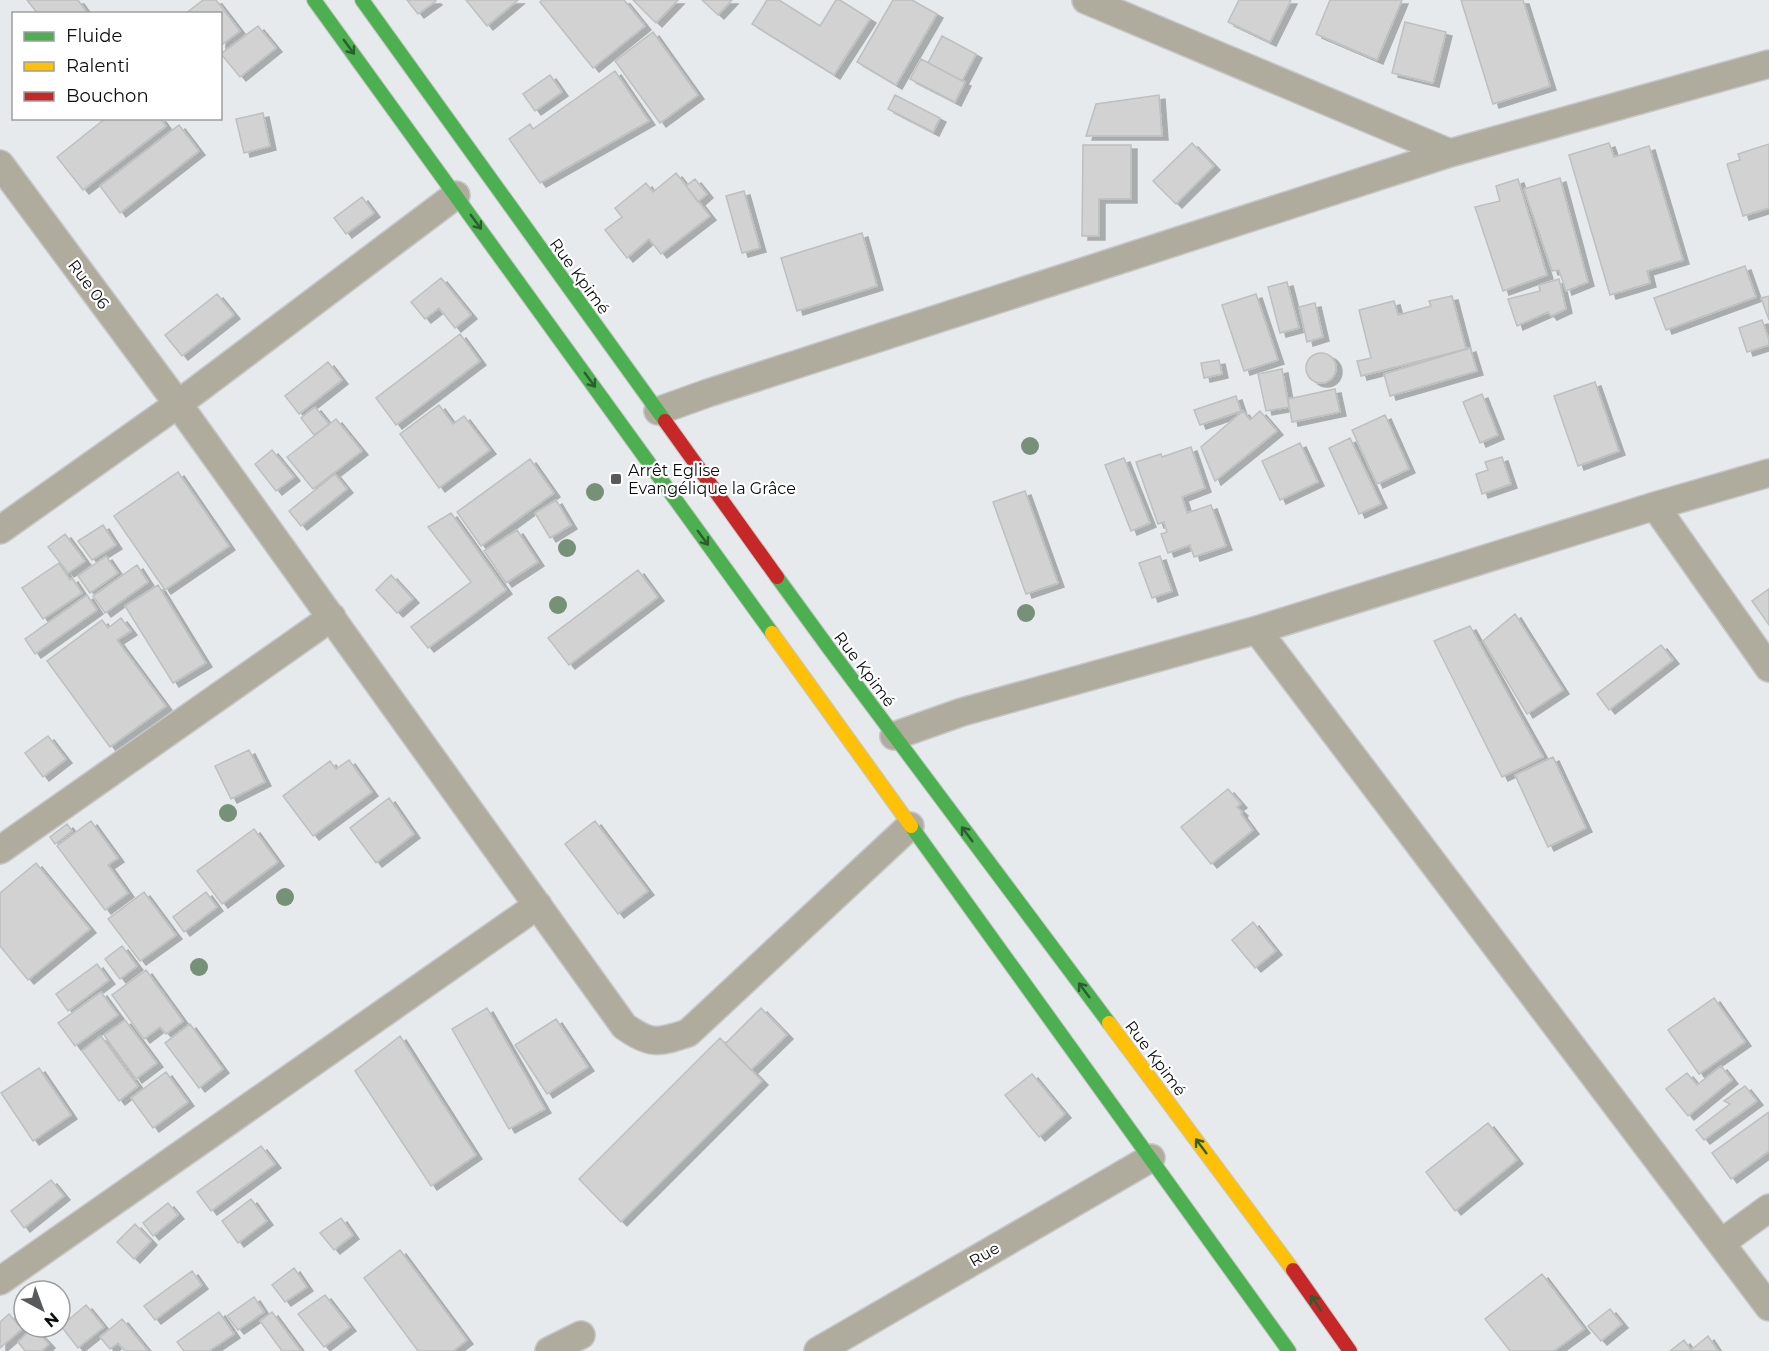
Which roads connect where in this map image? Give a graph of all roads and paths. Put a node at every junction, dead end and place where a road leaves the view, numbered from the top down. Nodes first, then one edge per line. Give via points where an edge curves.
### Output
1 (314, 0) edge
2 (362, 0) edge
3 (1086, 0) edge
4 (1769, 64) edge
5 (1450, 153) junction
6 (0, 164) edge
7 (456, 195) junction
8 (178, 404) junction
9 (658, 411) junction
10 (1769, 473) edge
11 (1655, 506) junction
12 (0, 530) edge
13 (332, 617) junction
14 (1257, 630) junction
15 (1769, 668) edge
16 (894, 736) junction
17 (910, 826) junction
18 (0, 850) edge
19 (538, 905) junction
20 (1151, 1158) junction
21 (1769, 1208) edge
22 (1720, 1243) junction
23 (0, 1281) edge
24 (1769, 1307) edge
25 (581, 1335) dead end
26 (833, 1347) edge
27 (549, 1351) edge
28 (1289, 1351) edge
29 (1350, 1351) edge

1 -> 7 main road
2 - 9 main road, Rue Kpimé
3 - 5 street
4 - 5 street
5 - 9 street
6 - 8 street, Rue 06
7 - 8 street
7 -> 17 main road
8 - 12 street
8 - 13 street, Rue 06
9 - 16 main road, Rue Kpimé
10 - 11 street
11 - 14 street
11 - 15 street
13 - 18 street
13 - 19 street, Rue 06
14 - 16 street via 962,712
14 - 22 street
29 -> 16 main road, Rue Kpimé via 1270,1238
17 - 19 street, Rue 06 via 688,1033 669,1040 651,1041 624,1026
17 - 20 main road
19 - 23 street
20 - 26 street, Rue
20 - 28 main road
21 - 22 street
22 - 24 street
25 - 27 street

